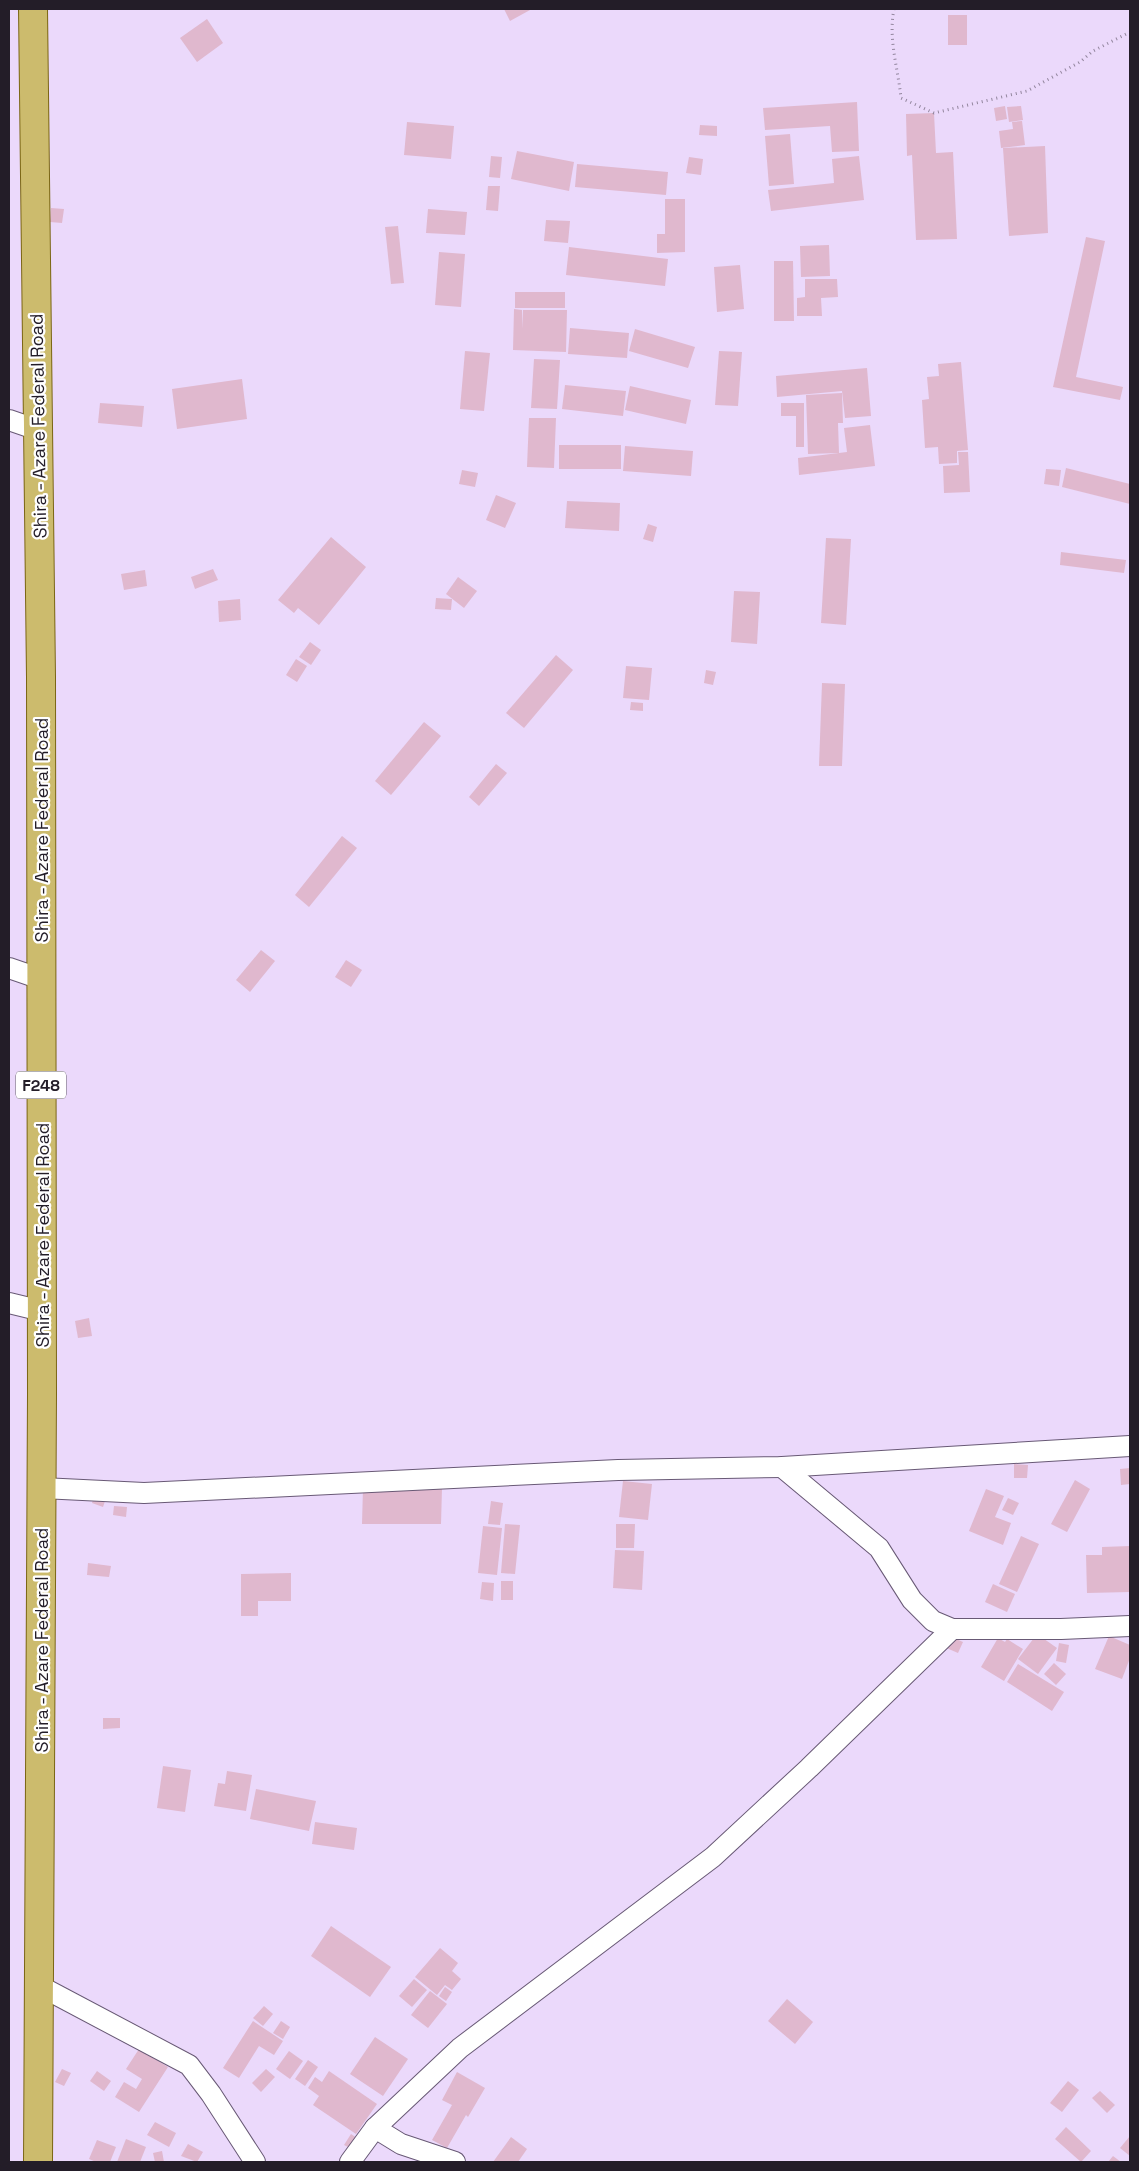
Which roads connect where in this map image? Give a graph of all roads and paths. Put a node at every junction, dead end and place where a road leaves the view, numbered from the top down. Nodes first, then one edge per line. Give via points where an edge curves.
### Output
1 (33, 9) edge
2 (894, 9) edge
3 (1130, 32) edge
4 (9, 420) edge
5 (38, 430) junction
6 (9, 968) edge
7 (41, 979) junction
8 (9, 1303) edge
9 (42, 1311) junction
10 (1130, 1446) edge
11 (782, 1467) junction
12 (42, 1488) junction
13 (1130, 1626) edge
14 (952, 1629) junction
15 (38, 1985) junction
16 (375, 2128) junction
17 (38, 2162) edge
18 (255, 2162) edge
19 (350, 2162) edge
20 (455, 2162) edge

1 - 5 main road, Shira - Azare Federal Road / F248
2 - 3 path via 892,47 901,98 934,113 1027,91
4 - 5 street
5 - 7 main road, Shira - Azare Federal Road / F248
6 - 7 street
7 - 9 main road, Shira - Azare Federal Road / F248
8 - 9 street
9 - 12 main road, Shira - Azare Federal Road / F248
10 - 11 street
11 - 12 street via 618,1470 144,1493
11 - 14 street via 879,1548 912,1600 933,1621
12 - 15 main road, Shira - Azare Federal Road / F248
13 - 14 street
14 - 16 street via 713,1857 460,2048
15 - 17 main road, Shira - Azare Federal Road / F248
15 - 18 street via 189,2065
16 - 19 street
16 - 20 street via 402,2144

